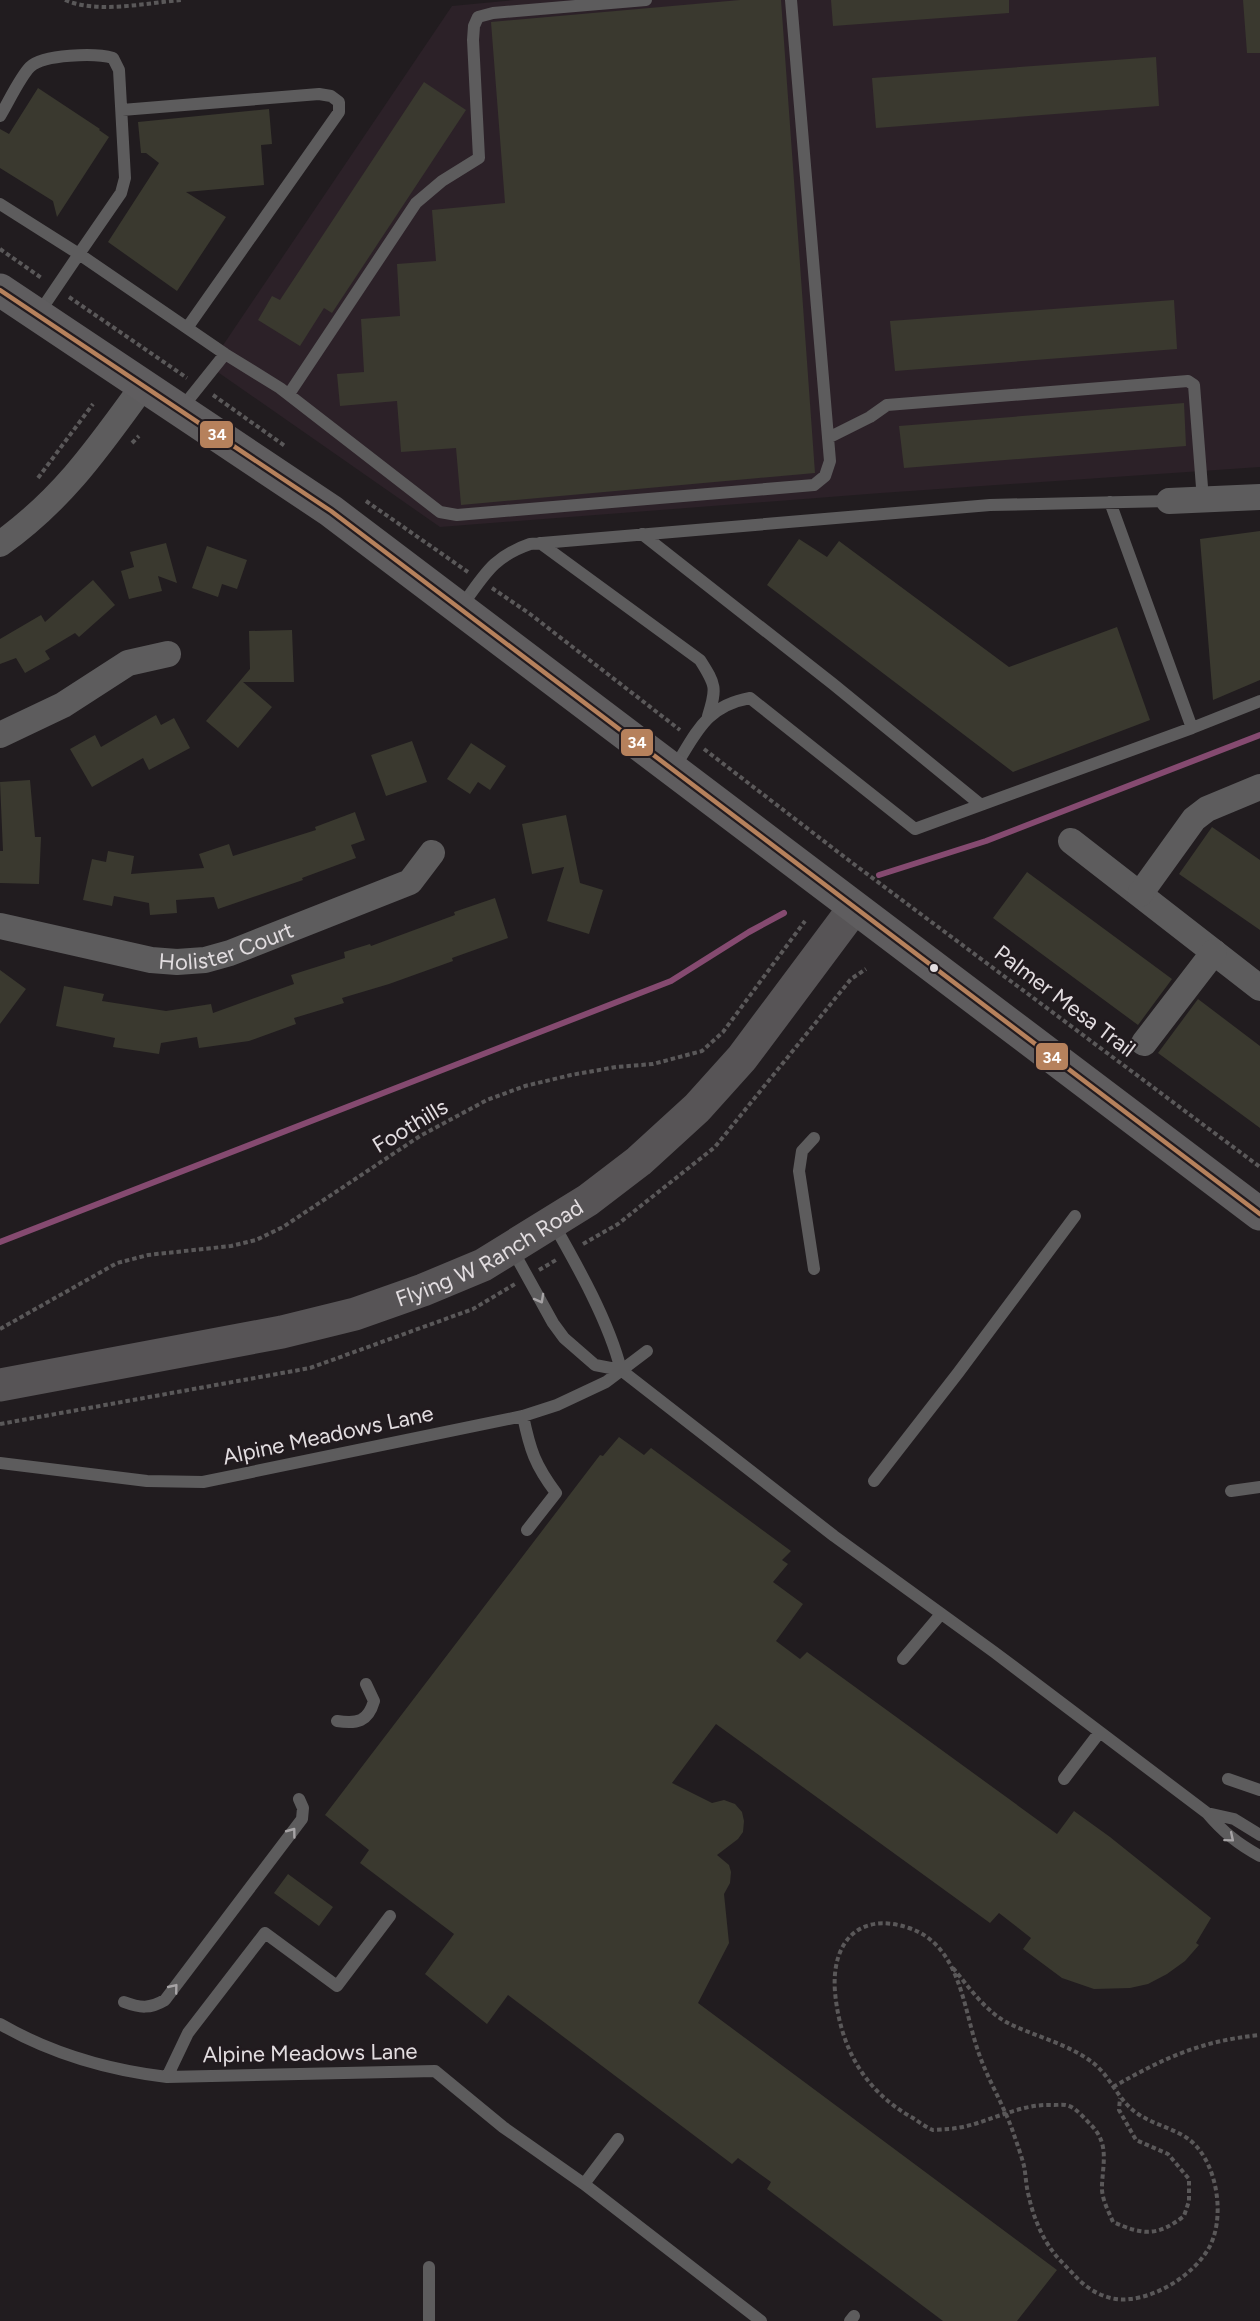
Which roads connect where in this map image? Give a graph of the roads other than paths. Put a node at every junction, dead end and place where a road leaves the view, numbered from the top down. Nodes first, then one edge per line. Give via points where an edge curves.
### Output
1 (646, 0) edge
2 (791, 0) edge
3 (122, 110) junction
4 (0, 116) edge
5 (0, 204) edge
6 (79, 254) junction
7 (0, 290) edge
8 (37, 315) junction
9 (187, 328) junction
10 (225, 354) junction
11 (143, 386) junction
12 (288, 394) junction
13 (181, 410) junction
14 (828, 438) junction
15 (1260, 497) edge
16 (1169, 501) joint
17 (1203, 501) junction
18 (1110, 502) junction
19 (642, 534) junction
20 (540, 543) junction
21 (0, 544) edge
22 (460, 608) junction
23 (168, 654) dead end
24 (1260, 701) edge
25 (708, 716) junction
26 (1192, 728) junction
27 (0, 735) edge
28 (673, 770) junction
29 (1260, 787) edge
30 (981, 805) junction
31 (1071, 841) dead end
32 (432, 853) dead end
33 (1140, 894) junction
34 (854, 908) junction
35 (0, 926) edge
36 (1214, 952) junction
37 (1260, 988) edge
38 (1144, 1043) dead end
39 (814, 1138) dead end
40 (1260, 1214) edge
41 (1075, 1216) dead end
42 (553, 1223) junction
43 (511, 1248) junction
44 (814, 1269) dead end
45 (647, 1351) dead end
46 (621, 1370) junction
47 (0, 1385) edge
48 (523, 1416) junction
49 (0, 1463) edge
50 (874, 1481) dead end
51 (1260, 1487) edge
52 (1230, 1491) dead end
53 (527, 1530) dead end
54 (941, 1614) junction
55 (903, 1659) dead end
56 (366, 1684) dead end
57 (337, 1721) dead end
58 (1099, 1732) junction
59 (1064, 1779) dead end
60 (1228, 1779) dead end
61 (1260, 1790) edge
62 (299, 1799) dead end
63 (1207, 1813) junction
64 (1260, 1835) edge
65 (1260, 1856) edge
66 (390, 1916) dead end
67 (124, 2002) dead end
68 (0, 2024) edge
69 (167, 2077) junction
70 (618, 2139) dead end
71 (584, 2184) junction
72 (429, 2267) dead end
73 (429, 2321) edge
74 (761, 2321) edge

1 - 12 lane via 493,13 478,18 473,40 479,158 416,203
2 - 14 lane
3 - 4 lane via 118,70 113,58 103,55 39,61 30,67
3 - 6 lane via 125,178 121,193
3 - 9 lane via 319,94 339,102 339,112
5 - 6 lane
6 - 8 lane
6 - 9 lane
7 - 8 main road
8 - 11 main road
9 - 10 lane
10 - 12 lane
10 - 13 lane
11 - 13 main road
11 - 21 street via 69,485
12 - 14 lane via 440,512 457,515 814,485 825,476 830,461
13 - 22 main road via 331,511
14 - 17 lane via 887,405 1188,381 1194,385
15 - 17 street
16 - 17 street
16 - 18 lane
18 - 19 lane via 990,504
18 - 26 lane
19 - 20 lane
19 - 30 lane
20 - 22 lane via 510,551 497,560
20 - 25 lane via 700,660 714,684
22 - 28 main road
23 - 27 street via 128,663 63,705
24 - 26 lane
25 - 28 lane
25 - 30 lane via 732,701 750,698 915,829
26 - 30 lane
28 - 34 main road
29 - 33 street via 1207,809 1194,819
31 - 33 street
32 - 35 street, Holister Court via 410,882 205,960 151,960
33 - 36 street
34 - 40 main road
34 - 42 street, Flying W Ranch Road via 742,1058 697,1108 639,1161
36 - 37 street
36 - 38 street
39 - 44 lane via 802,1151 799,1171
41 - 50 lane
42 - 43 street, Flying W Ranch Road
42 - 46 lane via 615,1346
43 -> 46 lane via 564,1338 595,1365
43 - 47 street, Flying W Ranch Road via 423,1290 354,1314 282,1332
45 - 46 lane, Alpine Meadows Lane
46 - 48 lane, Alpine Meadows Lane via 567,1401
46 - 54 lane
48 - 49 lane, Alpine Meadows Lane via 203,1482 147,1481
48 - 53 lane via 531,1453 556,1493
51 - 52 lane
54 - 55 lane
54 - 58 lane
56 - 57 lane via 374,1701 371,1712 361,1721
58 - 59 lane
58 - 63 lane
60 - 61 lane
67 -> 62 lane via 139,2007 155,2006 165,2000 302,1819
63 - 64 lane via 1233,1819
63 -> 65 lane via 1224,1833
66 - 69 lane via 337,1986 265,1933 188,2033
68 - 69 lane, Alpine Meadows Lane via 66,2055
69 - 71 lane, Alpine Meadows Lane via 435,2071 503,2127
70 - 71 lane
71 - 74 lane, Alpine Meadows Lane
72 - 73 lane

